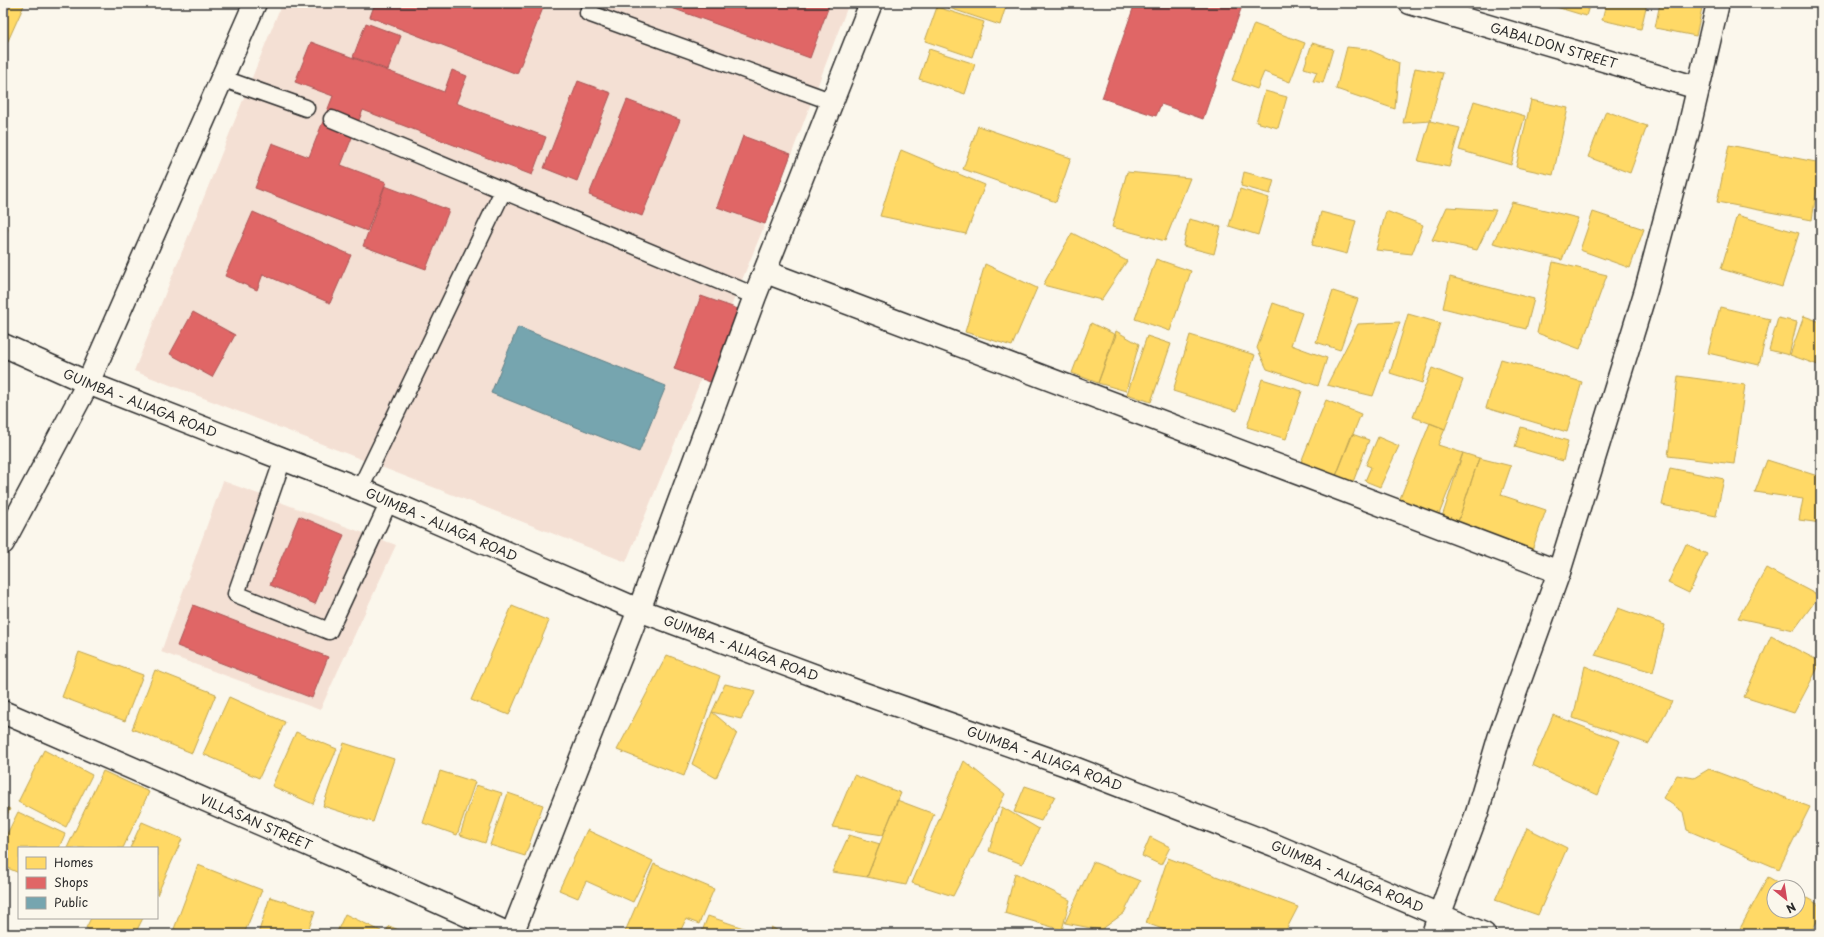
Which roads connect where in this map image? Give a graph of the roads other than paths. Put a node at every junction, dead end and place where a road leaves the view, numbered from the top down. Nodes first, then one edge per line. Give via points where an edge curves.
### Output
1 (255, 3) edge
2 (591, 3) edge
3 (871, 3) edge
4 (1410, 3) edge
5 (1718, 3) edge
6 (221, 78) junction
7 (1698, 88) junction
8 (833, 102) junction
9 (306, 108) dead end
10 (332, 119) dead end
11 (503, 191) junction
12 (766, 272) junction
13 (755, 296) junction
14 (3, 345) edge
15 (88, 383) junction
16 (283, 459) junction
17 (360, 489) junction
18 (389, 502) junction
19 (3, 543) edge
20 (1559, 572) junction
21 (639, 610) junction
22 (3, 712) edge
23 (1436, 925) edge
24 (511, 934) edge
25 (1484, 934) edge

1 - 6 street
2 - 8 lane via 588,13
3 - 8 street
4 - 7 street, GABALDON STREET
5 - 7 street
6 - 9 lane
6 - 15 street
7 - 20 street via 1646,290
8 - 12 street
10 - 11 lane
11 - 13 lane
11 - 17 lane
12 - 13 street
12 - 20 street
13 - 21 street
14 - 15 street, GUIMBA - ALIAGA ROAD
15 - 16 street, GUIMBA - ALIAGA ROAD
15 - 19 street
16 - 17 street, GUIMBA - ALIAGA ROAD
16 - 18 lane via 236,594 243,597 329,630
17 - 18 street, GUIMBA - ALIAGA ROAD
18 - 21 street, GUIMBA - ALIAGA ROAD
20 - 23 street via 1499,738 1477,813
21 - 23 street, GUIMBA - ALIAGA ROAD via 1110,782 1274,845
21 - 24 street
22 - 24 street, VILLASAN STREET
23 - 25 street, GUIMBA - ALIAGA ROAD

